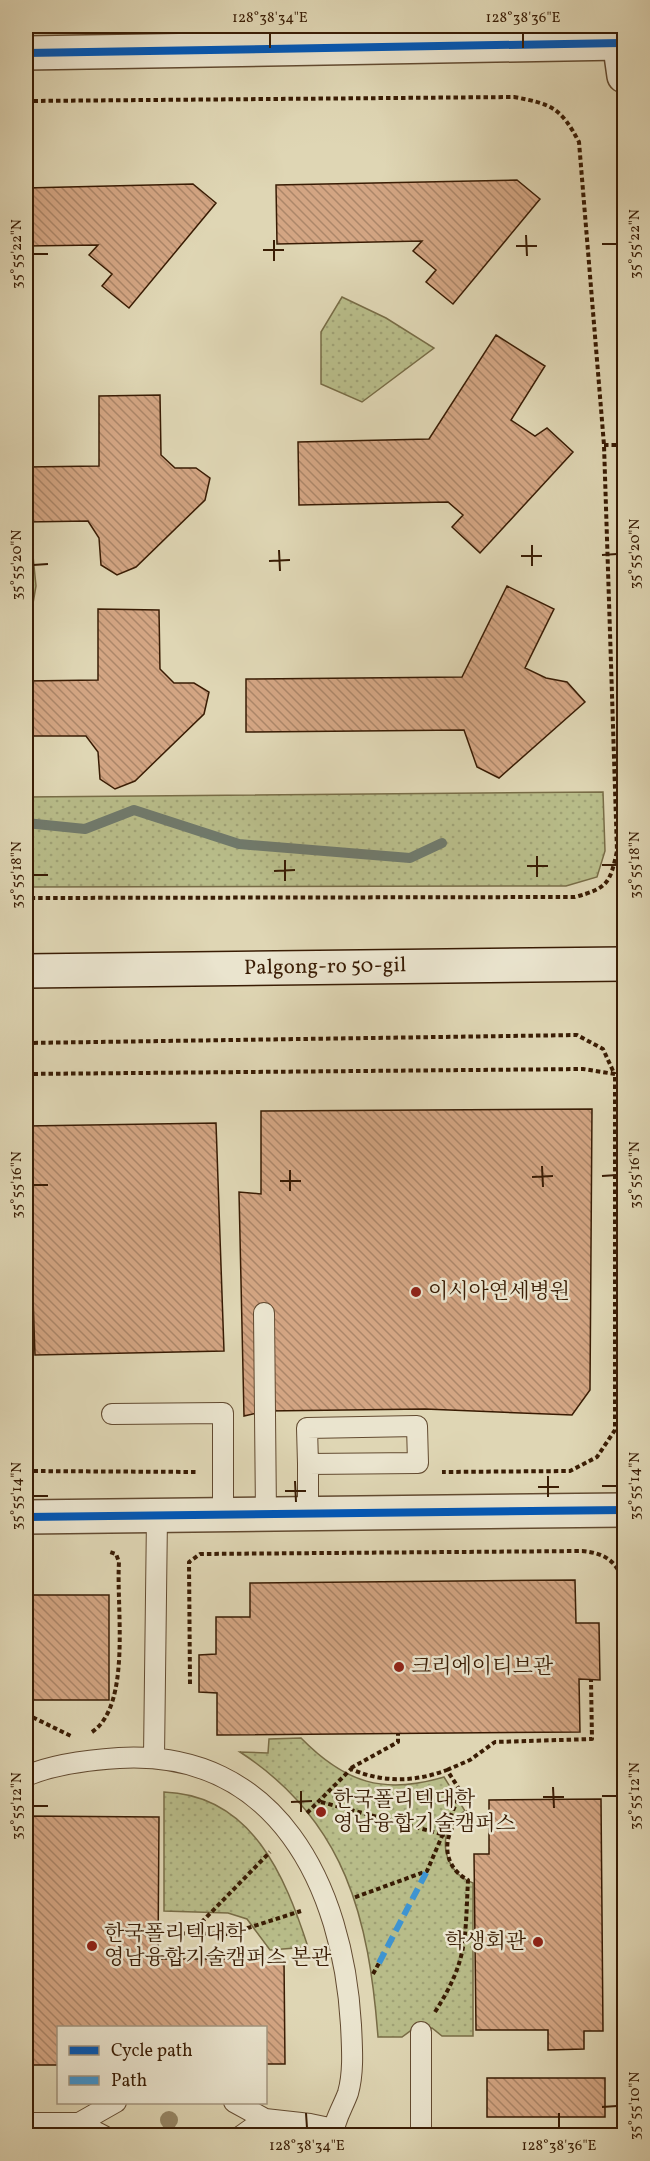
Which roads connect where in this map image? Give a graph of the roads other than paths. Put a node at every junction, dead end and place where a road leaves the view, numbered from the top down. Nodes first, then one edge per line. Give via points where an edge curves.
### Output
1 (619, 34) edge
2 (26, 53) edge
3 (624, 76) edge
4 (624, 964) edge
5 (26, 971) edge
6 (264, 1313) dead end
7 (112, 1414) dead end
8 (308, 1464) junction
9 (624, 1510) edge
10 (308, 1514) junction
11 (266, 1515) junction
12 (157, 1516) junction
13 (223, 1516) junction
14 (26, 1517) edge
15 (154, 1757) junction
16 (26, 1776) edge
17 (421, 2032) road end
18 (114, 2104) edge
19 (236, 2104) edge
20 (265, 2120) junction
21 (26, 2123) edge
22 (79, 2123) junction
23 (334, 2132) edge
24 (104, 2136) edge
25 (241, 2136) edge
26 (421, 2136) edge

1 - 2 street
1 - 3 street
4 - 5 street, Palgong-ro 50-gil
6 - 11 lane
7 - 13 lane via 223,1413
8 - 8 lane via 418,1462 417,1426 307,1428
8 - 10 lane
9 - 10 street
10 - 11 street
11 - 13 street
12 - 13 street
12 - 14 street
12 - 15 lane
15 - 16 lane via 81,1762
15 - 23 lane via 206,1769 243,1787 281,1821 309,1862 340,1944 348,1999 350,2084
17 - 26 lane
18 - 22 lane
19 - 20 lane
20 - 23 lane via 309,2124
20 - 25 lane
21 - 22 lane
22 - 24 lane

